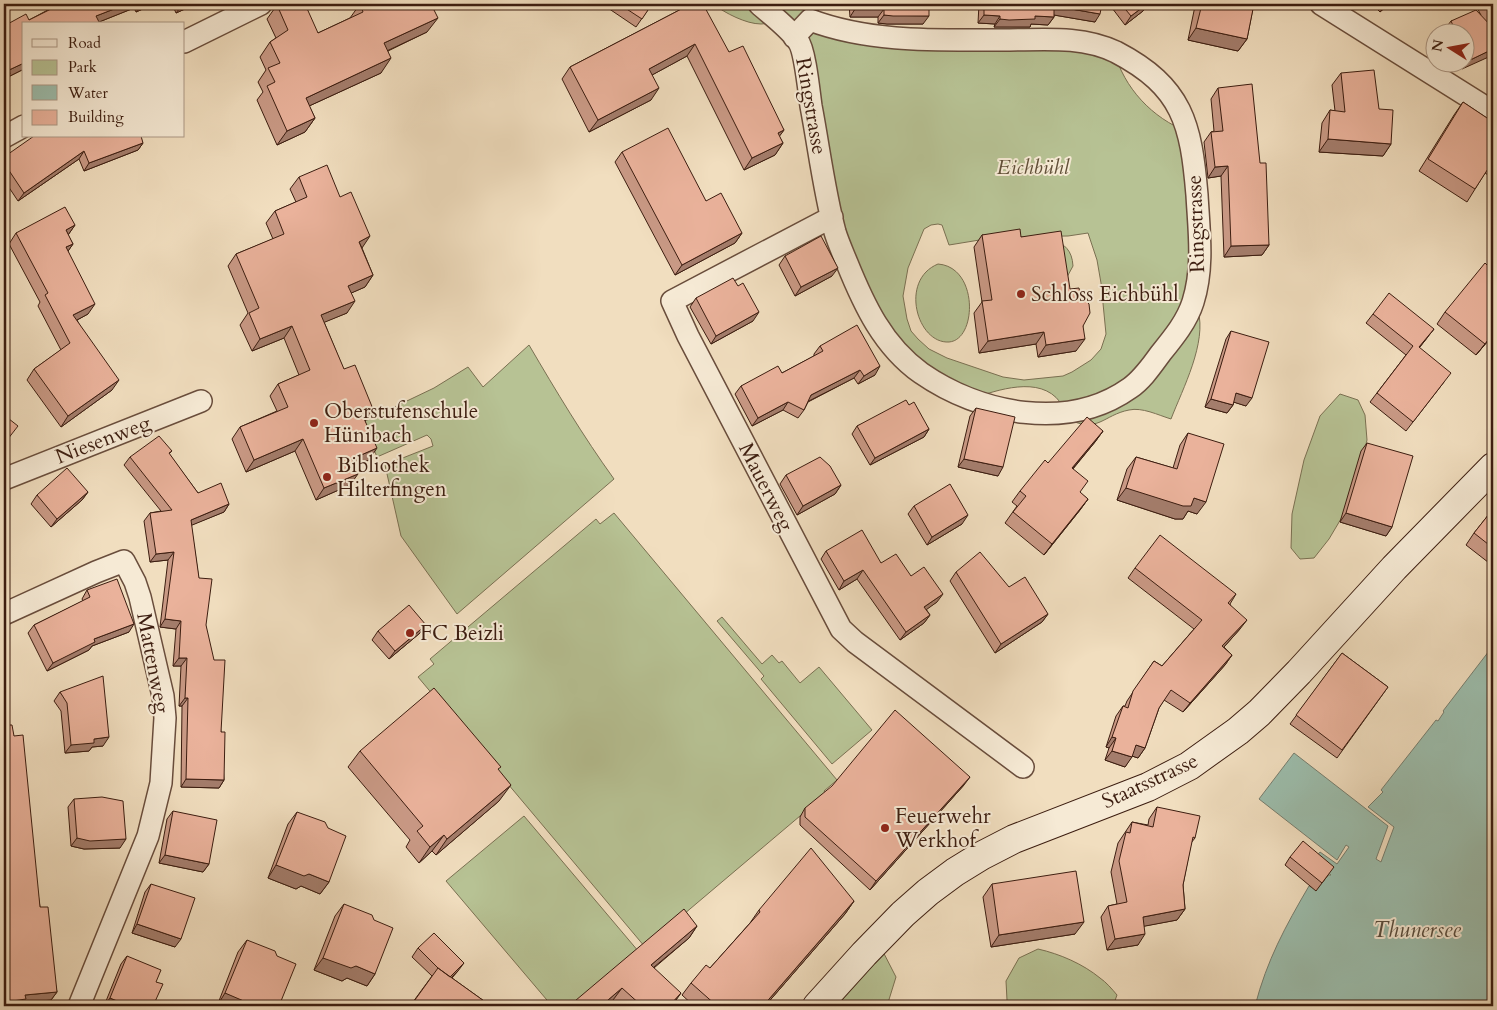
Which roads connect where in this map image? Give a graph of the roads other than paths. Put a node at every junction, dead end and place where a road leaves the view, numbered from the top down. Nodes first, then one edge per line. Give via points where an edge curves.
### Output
1 (261, 4) edge
2 (759, 4) edge
3 (1321, 4) edge
4 (817, 12) edge
5 (794, 37) junction
6 (185, 42) edge
7 (1493, 112) edge
8 (22, 127) edge
9 (4, 137) edge
10 (832, 217) junction
11 (201, 401) dead end
12 (1493, 467) edge
13 (4, 479) edge
14 (4, 614) edge
15 (1023, 767) dead end
16 (79, 1006) edge
17 (817, 1006) edge

1 - 6 street
2 - 5 street, Ringstrasse
3 - 7 street
4 - 5 street, Ringstrasse
4 - 10 street, Ringstrasse via 863,34 920,39 1081,40 1128,60 1166,88 1186,125 1194,161 1200,238 1197,284 1192,304 1176,335 1129,388 1078,411 1040,413 998,407 961,395 923,374 895,349 861,296
5 - 10 street, Ringstrasse via 800,43
8 - 9 street
10 - 15 street, Mauerweg via 672,301 841,629
11 - 13 street, Niesenweg
12 - 17 main road, Staatsstrasse via 1259,714 1238,732 1189,766 1148,787 1014,839 955,872 903,914
14 - 16 street, Mattenweg via 124,561 140,597 163,696 165,718 161,783 148,836

